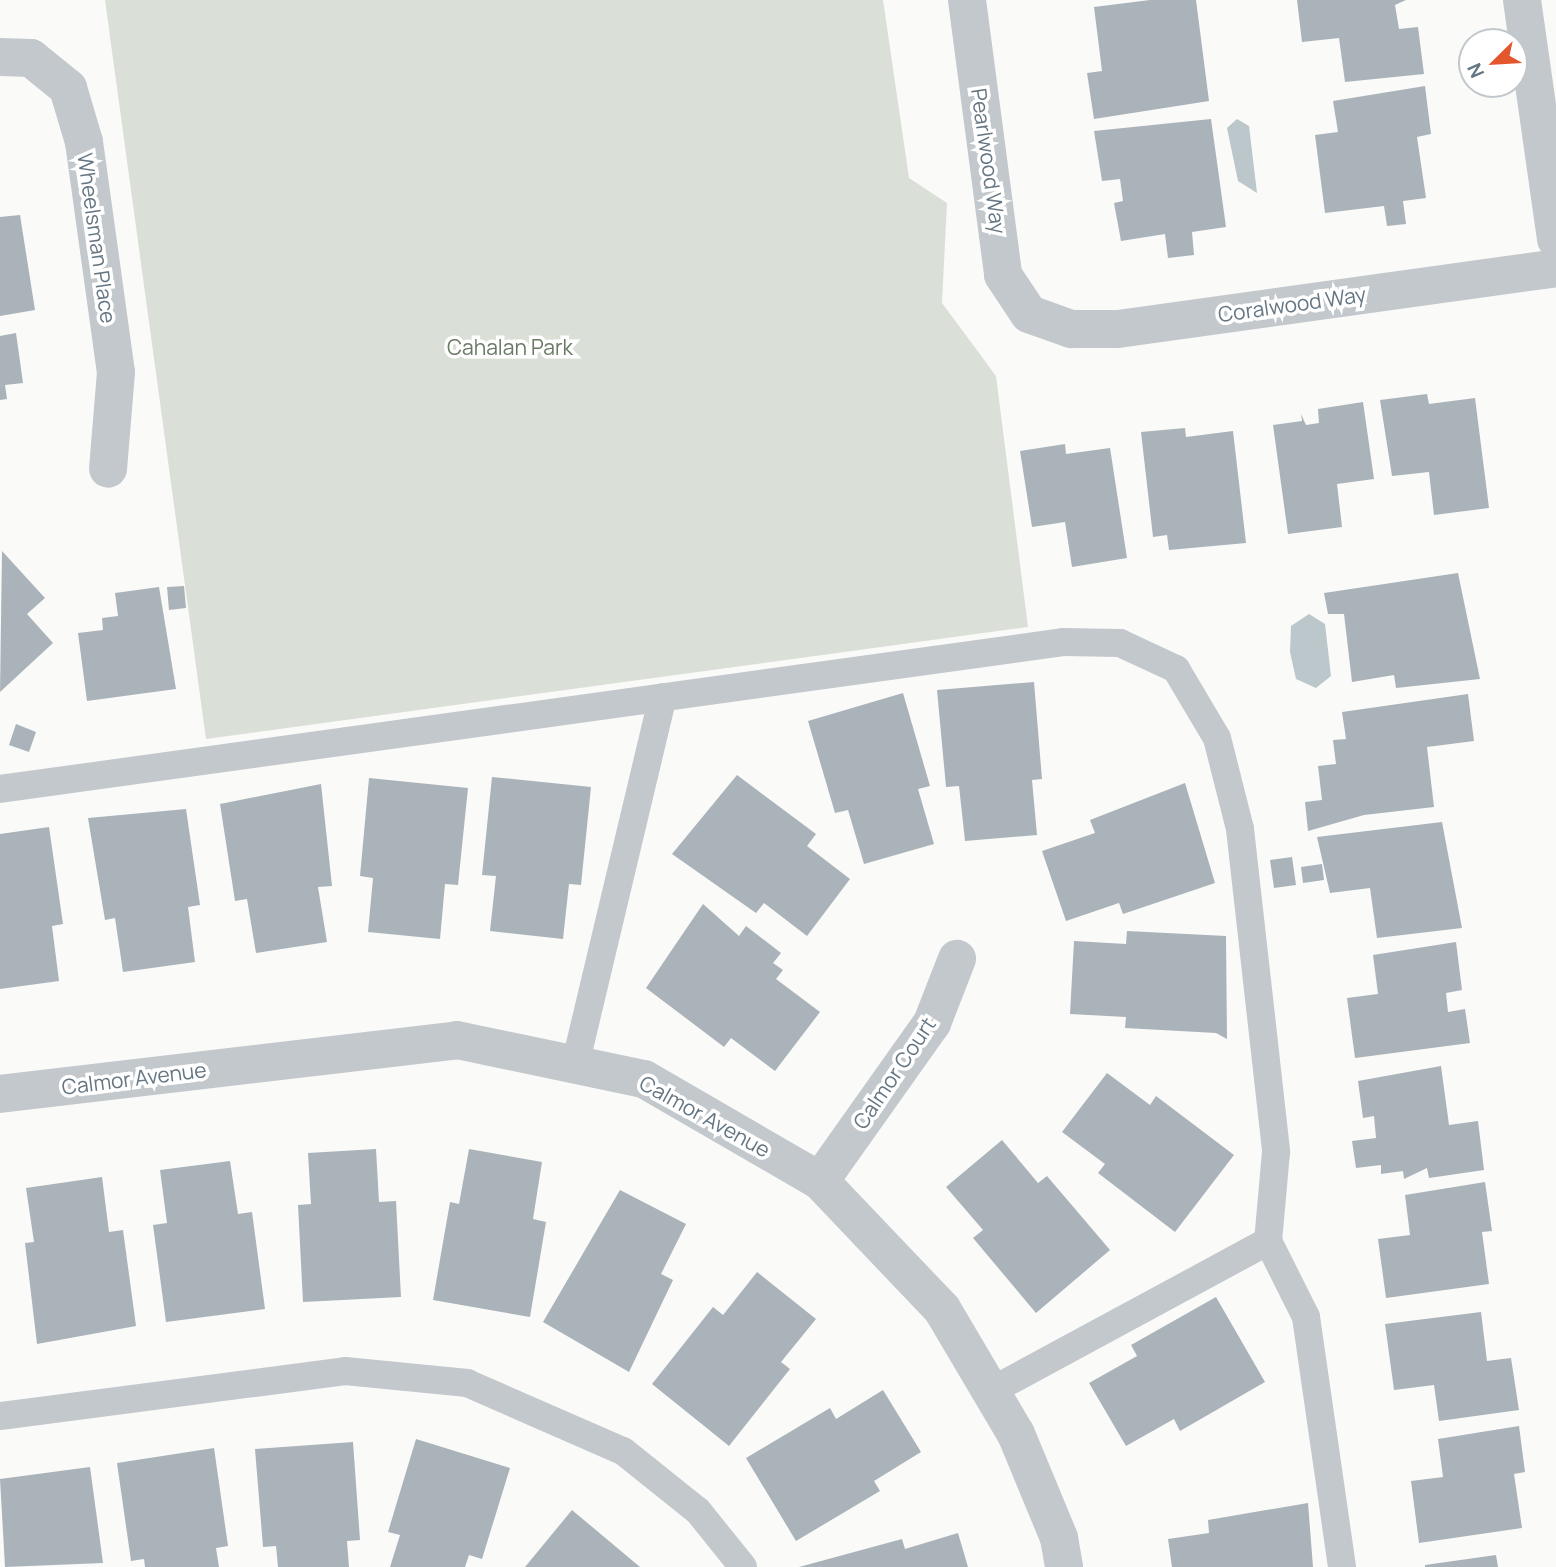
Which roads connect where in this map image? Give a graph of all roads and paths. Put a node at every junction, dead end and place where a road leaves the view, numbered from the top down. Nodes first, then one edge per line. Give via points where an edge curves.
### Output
1 (967, 0) edge
2 (1522, 0) edge
3 (0, 57) edge
4 (1556, 240) edge
5 (1556, 268) edge
6 (1029, 314) joint
7 (108, 469) dead end
8 (663, 697) junction
9 (0, 789) edge
10 (957, 959) dead end
11 (576, 1061) junction
12 (0, 1094) edge
13 (820, 1181) junction
14 (1268, 1241) junction
15 (991, 1391) junction
16 (0, 1416) edge
17 (743, 1567) edge
18 (1064, 1567) edge
19 (1342, 1567) edge

1 - 6 street, Pearlwood Way via 1003,275
2 - 4 street
3 - 7 street, Wheelsman Place via 32,58 68,88 84,142 116,372
5 - 6 street, Coralwood Way via 1118,329 1071,329
8 - 9 lane
8 - 11 lane
8 - 14 lane via 1063,642 1120,643 1176,668 1217,738 1240,829 1276,1152
10 - 13 street, Calmor Court via 932,1023
11 - 12 street, Calmor Avenue via 457,1040
11 - 13 street, Calmor Avenue via 644,1079
13 - 15 street, Calmor Avenue via 942,1309
14 - 15 lane
14 - 19 lane via 1306,1317
15 - 18 street, Calmor Avenue via 1055,1526
16 - 17 lane via 345,1371 467,1383 622,1451 698,1511

